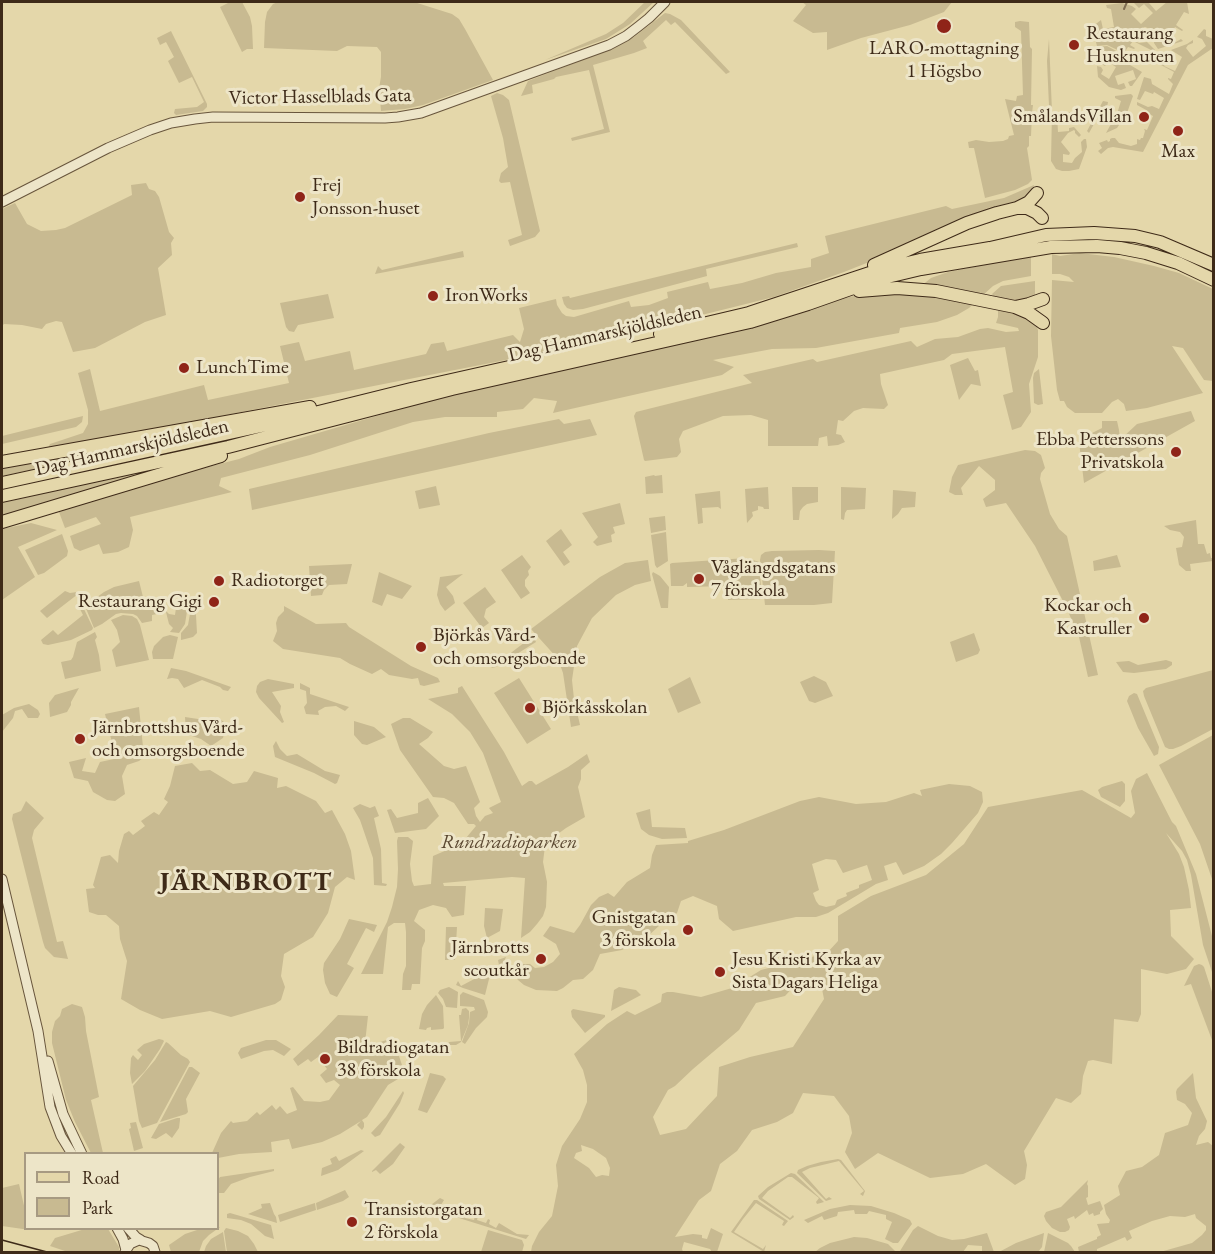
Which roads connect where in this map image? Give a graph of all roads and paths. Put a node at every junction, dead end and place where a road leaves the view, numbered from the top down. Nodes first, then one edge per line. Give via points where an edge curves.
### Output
1 (665, 2) edge
2 (1037, 193) dead end
3 (2, 202) edge
4 (1017, 208) junction
5 (1042, 218) dead end
6 (1214, 265) edge
7 (1214, 279) edge
8 (821, 290) junction
9 (838, 294) junction
10 (1043, 299) dead end
11 (1015, 307) junction
12 (1043, 324) dead end
13 (413, 393) junction
14 (2, 462) edge
15 (2, 483) edge
16 (2, 496) edge
17 (2, 522) edge
18 (2, 879) edge
19 (38, 1031) junction
20 (71, 1152) edge
21 (81, 1152) edge
22 (118, 1230) edge
23 (130, 1230) edge
24 (141, 1240) junction
25 (125, 1251) edge
26 (155, 1252) edge

1 - 3 street, Victor Hasselblads Gata via 626,36 609,45 421,114 384,118 227,117 171,123 108,148
2 - 4 main road
4 - 5 main road via 1027,208
4 - 8 main road via 967,224
6 - 8 main road, Dag Hammarskjöldsleden via 1135,236 1064,234 920,260
7 - 9 main road, Dag Hammarskjöldsleden via 1178,262 1146,253 1061,246 921,269
8 - 13 main road, Dag Hammarskjöldsleden via 749,313
9 - 11 main road via 911,288
9 - 13 main road, Dag Hammarskjöldsleden via 750,322
10 - 11 main road
11 - 12 main road
13 - 14 main road
13 - 15 main road, Dag Hammarskjöldsleden
13 - 16 main road, Dag Hammarskjöldsleden via 228,447
13 - 17 main road
18 - 19 street
19 - 20 street via 50,1107
19 - 21 street via 60,1104
22 - 25 street
23 - 24 street
24 - 25 street via 132,1242
24 - 26 street via 151,1244

